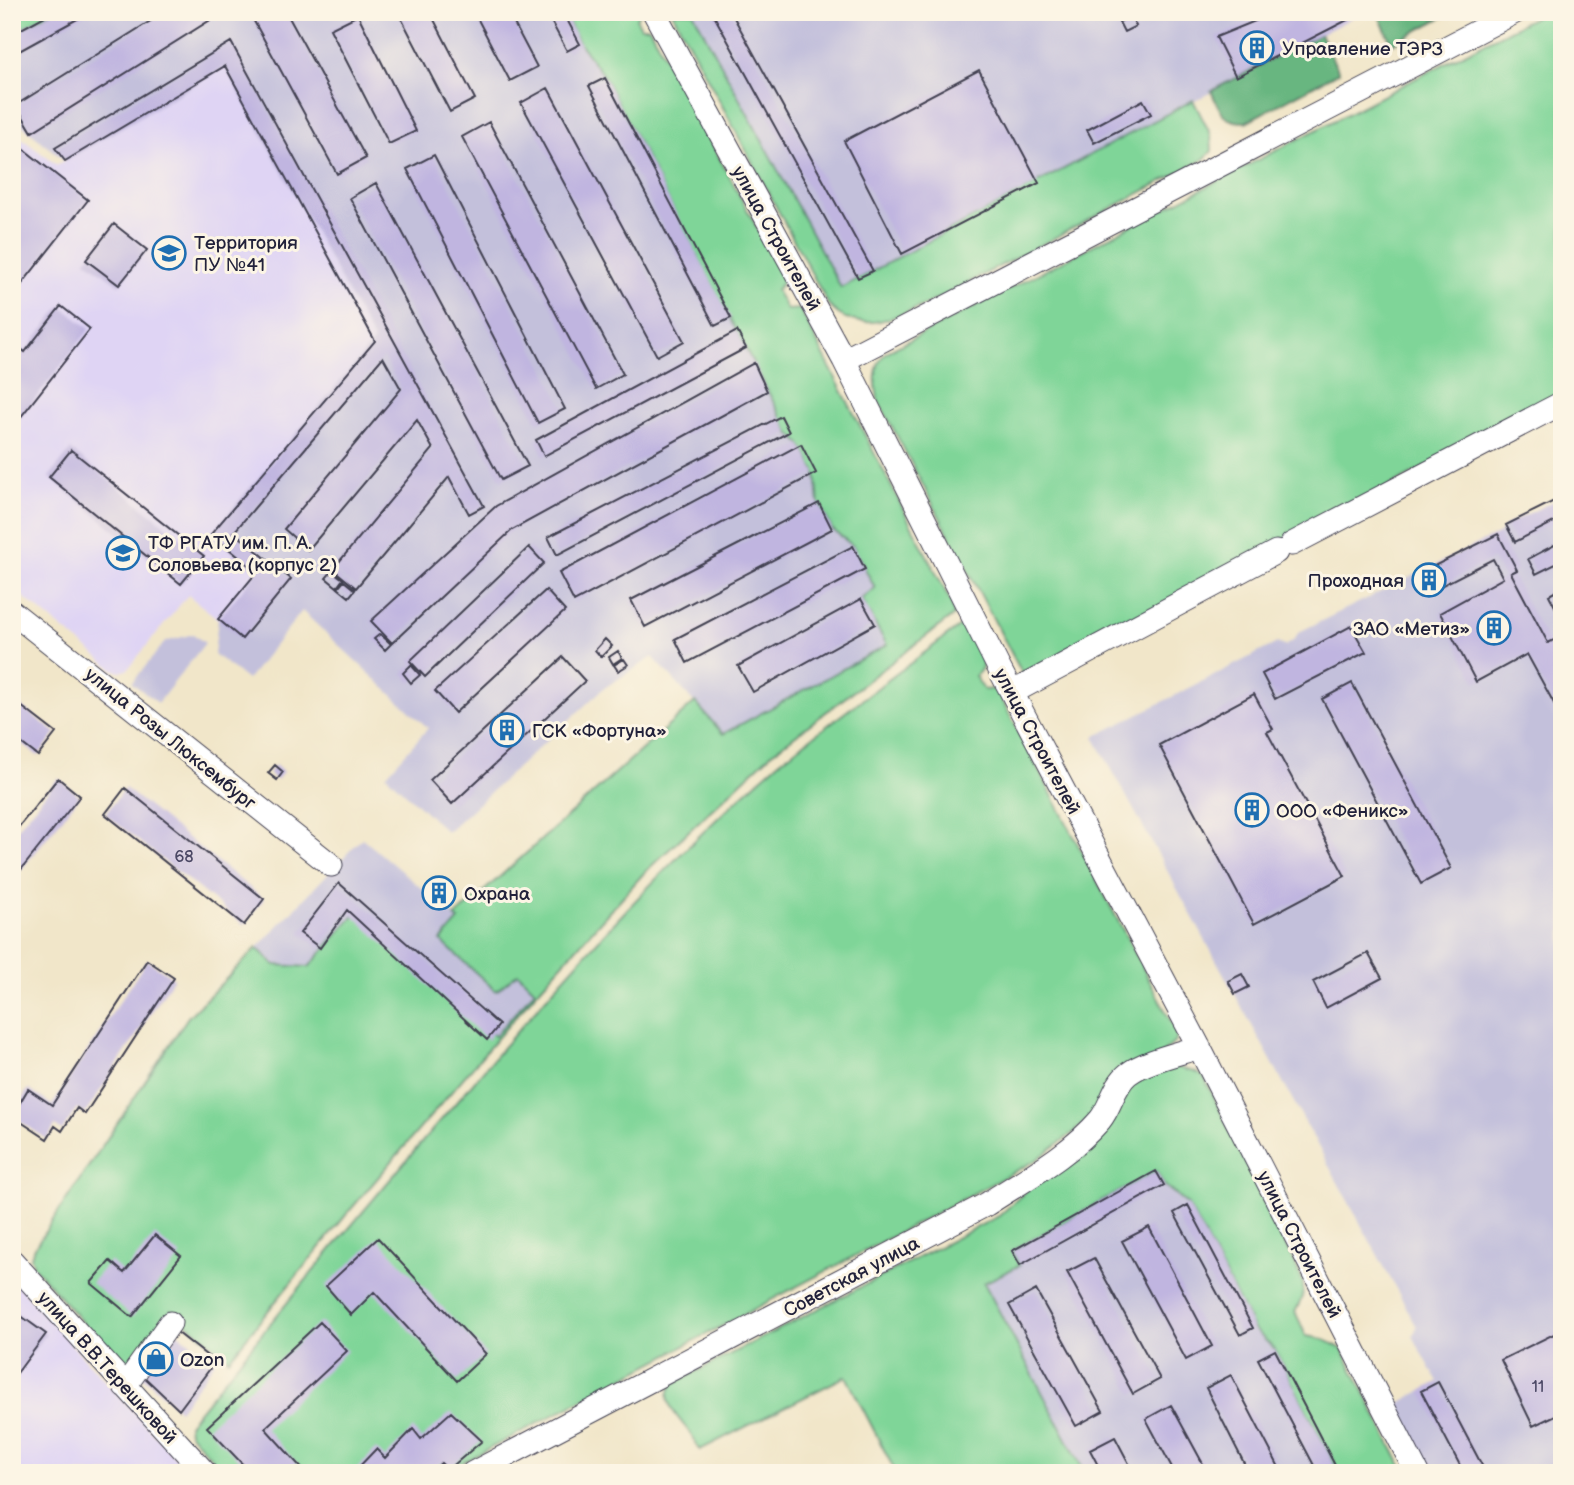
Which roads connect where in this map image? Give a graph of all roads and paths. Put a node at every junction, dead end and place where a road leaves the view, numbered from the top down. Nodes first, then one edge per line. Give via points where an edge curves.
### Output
1 (654, 12) edge
2 (1515, 12) edge
3 (844, 360) junction
4 (1562, 403) edge
5 (12, 612) edge
6 (1013, 692) junction
7 (331, 865) dead end
8 (1199, 1047) junction
9 (12, 1261) edge
10 (170, 1323) dead end
11 (129, 1382) junction
12 (167, 1412) dead end
13 (205, 1473) edge
14 (473, 1473) edge
15 (1417, 1473) edge

1 - 3 street, улица Строителей
2 - 3 street
3 - 6 street, улица Строителей
4 - 6 street
5 - 7 street, улица Розы Люксембург
6 - 8 street, улица Строителей
8 - 14 street, Советская улица via 1129,1073 1086,1135 987,1205
8 - 15 street, улица Строителей
9 - 11 street, улица В.В.Терешковой
10 - 11 street
11 - 12 street
11 - 13 street, улица В.В.Терешковой

